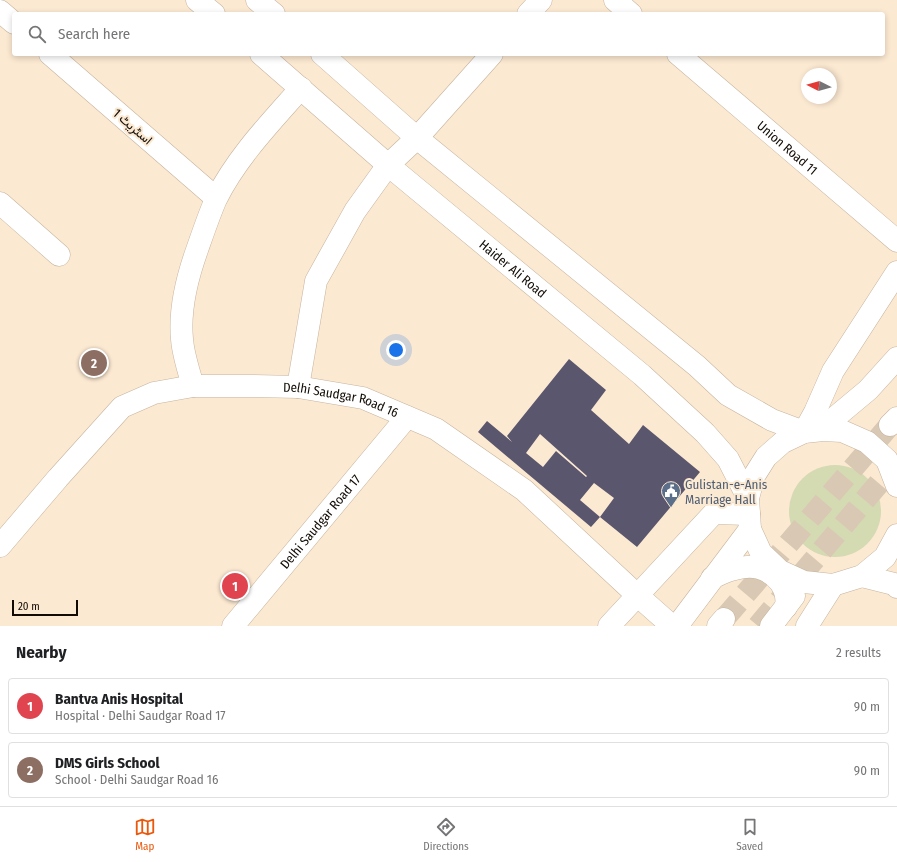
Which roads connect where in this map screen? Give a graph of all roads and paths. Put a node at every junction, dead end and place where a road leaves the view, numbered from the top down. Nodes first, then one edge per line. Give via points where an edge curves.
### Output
1 (197, 0) edge
2 (257, 0) edge
3 (541, 0) edge
4 (615, 0) edge
5 (0, 10) edge
6 (212, 12) edge
7 (272, 12) edge
8 (530, 12) edge
9 (629, 12) edge
10 (12, 21) edge
11 (52, 56) edge
12 (263, 56) edge
13 (324, 56) edge
14 (490, 56) edge
15 (680, 56) edge
16 (301, 88) junction
17 (417, 138) junction
18 (388, 165) junction
19 (216, 198) junction
20 (0, 203) edge
21 (897, 241) edge
22 (59, 254) dead end
23 (897, 272) edge
24 (897, 358) edge
25 (193, 386) junction
26 (298, 387) junction
27 (407, 417) junction
28 (812, 431) junction
29 (897, 486) edge
30 (749, 513) junction
31 (897, 535) edge
32 (0, 546) edge
33 (862, 576) junction
34 (712, 578) junction
35 (804, 582) junction
36 (833, 585) junction
37 (897, 587) edge
38 (637, 595) junction
39 (786, 607) junction
40 (233, 626) edge
41 (609, 626) edge
42 (672, 626) edge
43 (676, 626) edge
44 (771, 626) edge
45 (807, 626) edge

1 - 6 street
2 - 7 street
3 - 8 street
4 - 9 street
5 - 10 street
11 - 19 street, اسٹریٹ 1
12 - 16 street, Haider Ali Road
13 - 17 street
14 - 17 street
15 - 21 street, Union Road 11
16 - 18 street, Haider Ali Road
16 - 19 street via 257,138
17 - 18 street
17 - 28 street via 697,366 728,395 772,420
18 - 26 street via 354,210 316,281
18 - 30 street, Haider Ali Road via 648,380 705,432 728,459
19 - 25 street via 187,277 183,308 182,340
20 - 22 street
23 - 28 street via 833,371 815,412
24 - 28 street via 868,390
25 - 26 street, Delhi Saudgar Road 16
25 - 32 street, Delhi Saudgar Road 16 via 154,393 122,407
26 - 27 street, Delhi Saudgar Road 16 via 363,398
27 - 38 street, Delhi Saudgar Road 16 via 436,429 524,490
27 - 40 street, Delhi Saudgar Road 17
28 - 29 street via 842,431 867,442 887,460
28 - 30 street via 783,442 766,457 754,476
30 - 34 street
30 - 35 street, Haider Ali Road via 761,552 780,571
30 - 38 street via 714,512
31 - 33 street via 884,558
33 - 36 street
33 - 37 street
34 - 39 street via 733,569 759,568 774,575 784,586
34 - 43 street
35 - 36 street, Haider Ali Road
35 - 39 street
36 - 45 street
38 - 41 street
38 - 42 street, Delhi Saudgar Road 16
39 - 44 street

